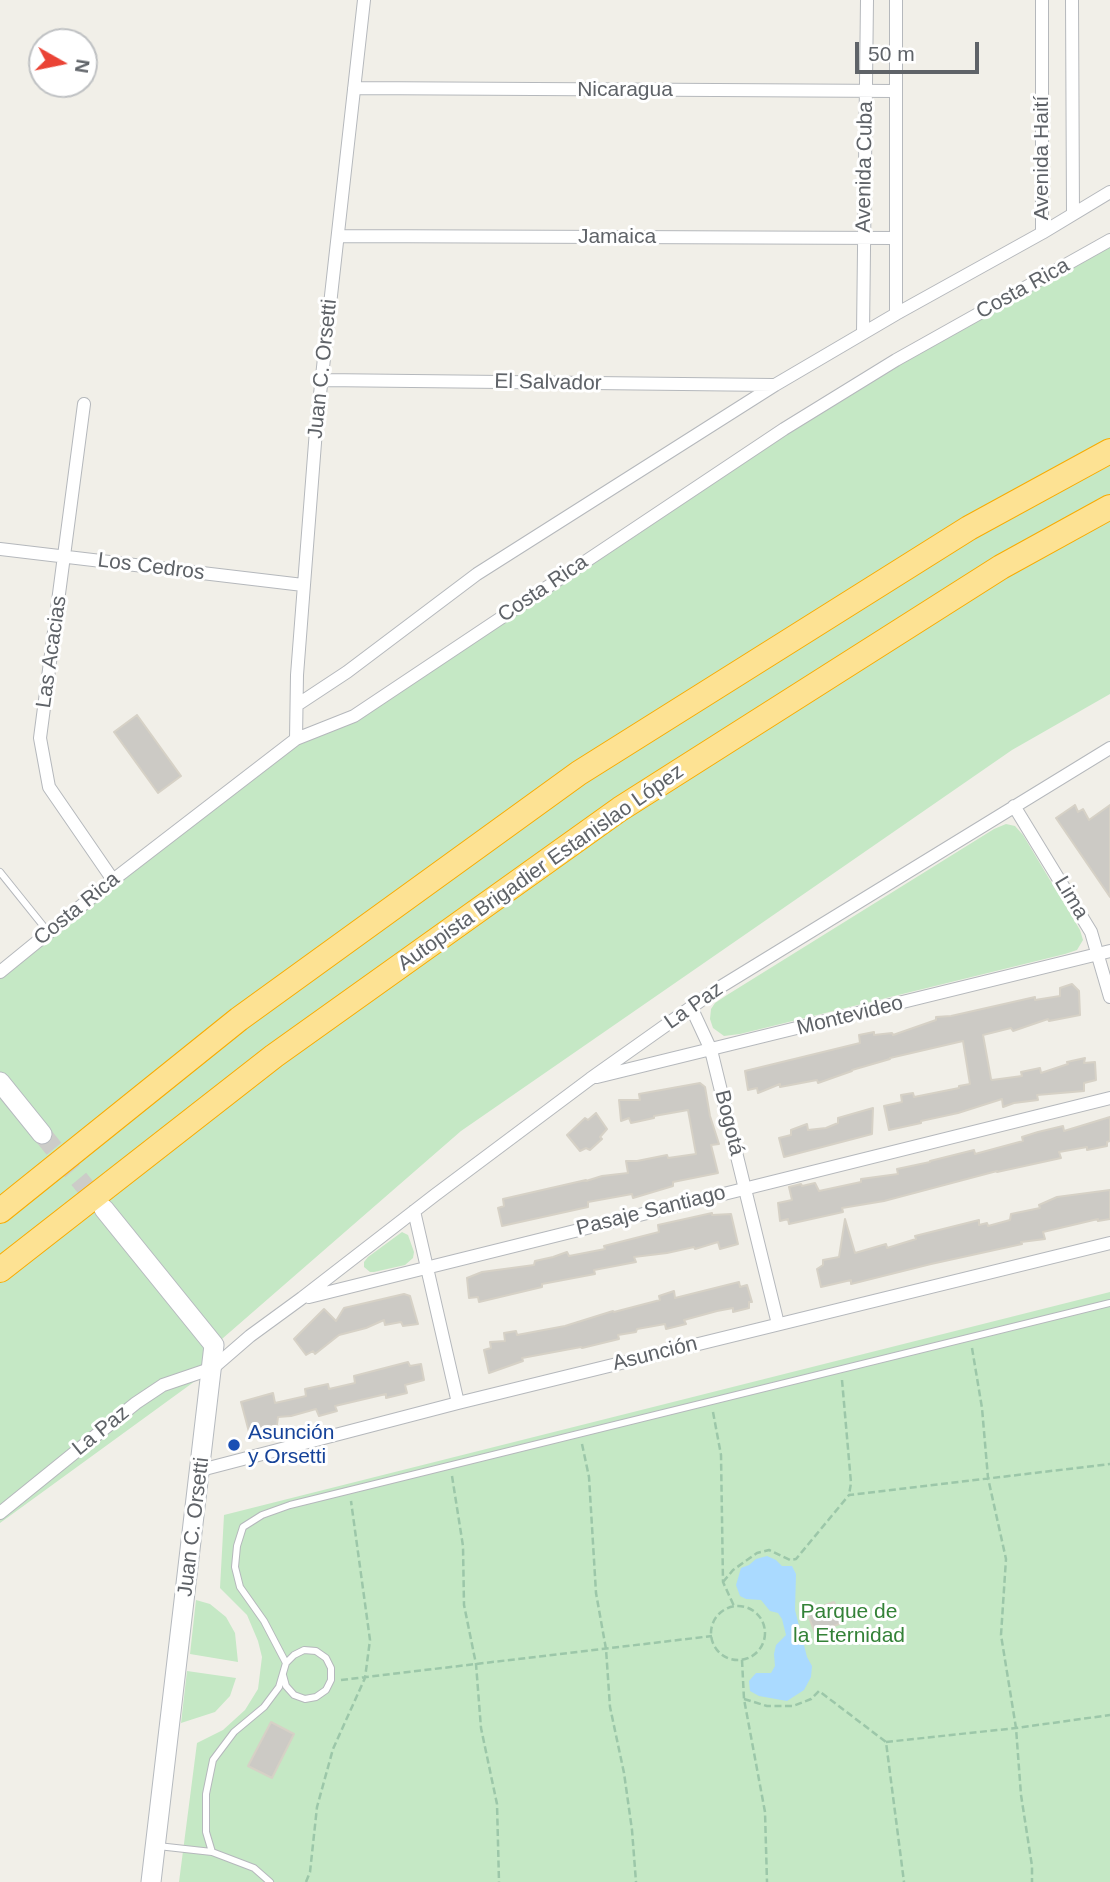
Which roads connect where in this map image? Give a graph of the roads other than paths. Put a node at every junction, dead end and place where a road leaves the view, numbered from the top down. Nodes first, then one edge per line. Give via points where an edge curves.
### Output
1 (364, 0) edge
2 (867, 0) edge
3 (896, 0) edge
4 (1042, 0) edge
5 (1072, 0) edge
6 (355, 88) junction
7 (866, 91) junction
8 (896, 91) junction
9 (1110, 192) edge
10 (1073, 214) junction
11 (1042, 233) junction
12 (338, 236) junction
13 (864, 238) junction
14 (896, 239) junction
15 (1110, 240) edge
16 (896, 314) junction
17 (863, 333) junction
18 (322, 380) junction
19 (775, 385) junction
20 (84, 404) dead end
21 (1110, 451) edge
22 (1110, 507) edge
23 (0, 549) edge
24 (65, 556) junction
25 (303, 585) junction
26 (298, 705) junction
27 (296, 739) junction
28 (1110, 748) edge
29 (1014, 806) junction
30 (0, 872) edge
31 (113, 880) junction
32 (49, 933) junction
33 (1104, 953) edge
34 (0, 972) edge
35 (1110, 997) edge
36 (691, 1007) junction
37 (711, 1050) junction
38 (590, 1079) junction
39 (0, 1082) edge
40 (1110, 1098) edge
41 (42, 1134) tunnel mouth
42 (745, 1188) junction
43 (104, 1209) tunnel mouth
44 (0, 1211) edge
45 (414, 1211) junction
46 (1110, 1242) edge
47 (427, 1268) junction
48 (0, 1270) edge
49 (302, 1298) junction
50 (1110, 1303) edge
51 (778, 1324) junction
52 (213, 1368) junction
53 (458, 1403) junction
54 (201, 1470) junction
55 (0, 1513) edge
56 (286, 1663) junction
57 (283, 1675) junction
58 (156, 1845) junction
59 (212, 1852) junction
60 (151, 1882) edge
61 (270, 1882) edge

1 - 6 street, Juan C. Orsetti
2 - 7 street, Avenida Cuba
3 - 8 street, Avenida Cuba
4 - 11 street, Avenida Haití
5 - 10 street, Avenida Haití
6 - 7 street, Nicaragua
6 - 12 street, Juan C. Orsetti
7 - 8 street, Nicaragua
7 - 13 street, Avenida Cuba
8 - 14 street, Avenida Cuba
9 - 10 street, Costa Rica
10 - 11 street, Costa Rica
11 - 16 street, Costa Rica
12 - 13 street, Jamaica
12 - 18 street, Juan C. Orsetti
13 - 14 street, Jamaica
13 - 17 street, Avenida Cuba
14 - 16 street, Avenida Cuba
15 - 27 street, Costa Rica via 896,360 784,429 354,716
16 - 17 street, Costa Rica
17 - 19 street, Costa Rica
18 - 19 street, El Salvador
18 - 25 street, Juan C. Orsetti
19 - 26 street, Costa Rica via 477,574
20 - 24 street, Las Acacias
21 - 44 highway via 969,528 579,773 239,1018
22 - 48 highway, Autopista Brigadier Estanislao López via 1001,567 620,809 274,1056
23 - 24 street, Los Cedros
24 - 25 street, Los Cedros
24 - 31 street, Las Acacias via 40,738 49,787
25 - 26 street, Juan C. Orsetti
26 - 27 street, Juan C. Orsetti
27 - 31 street, Costa Rica
28 - 29 street, La Paz
29 - 33 street, Lima
29 - 36 street, La Paz
30 - 32 lane
31 - 32 street, Costa Rica
32 - 34 street, Costa Rica
33 - 35 street, Lima
33 - 37 street, Montevideo
36 - 37 street, Bogotá
36 - 38 street, La Paz
37 - 38 street, Montevideo
37 - 42 street, Bogotá
38 - 45 street, La Paz
39 - 41 street
40 - 42 street, Pasaje Santiago
42 - 47 street, Pasaje Santiago
42 - 51 street, Bogotá
43 - 52 street, Juan C. Orsetti via 214,1345
45 - 47 street
45 - 49 street, La Paz
46 - 51 street, Asunción
47 - 49 street, Pasaje Santiago
47 - 53 street
49 - 52 street, Pasaje Santiago
50 - 56 lane via 262,1515 243,1527 235,1567 240,1587
51 - 53 street, Asunción
52 - 54 street, Juan C. Orsetti
52 - 55 street, La Paz via 163,1385 136,1403
53 - 54 street, Asunción
54 - 58 street, Juan C. Orsetti
56 - 57 lane
56 - 57 lane via 304,1650 316,1651 326,1658 331,1680 326,1690 305,1699 294,1695
57 - 59 lane via 264,1707 234,1732 213,1760 206,1794 206,1832
58 - 59 lane
58 - 60 street, Juan C. Orsetti
59 - 61 lane via 254,1868

